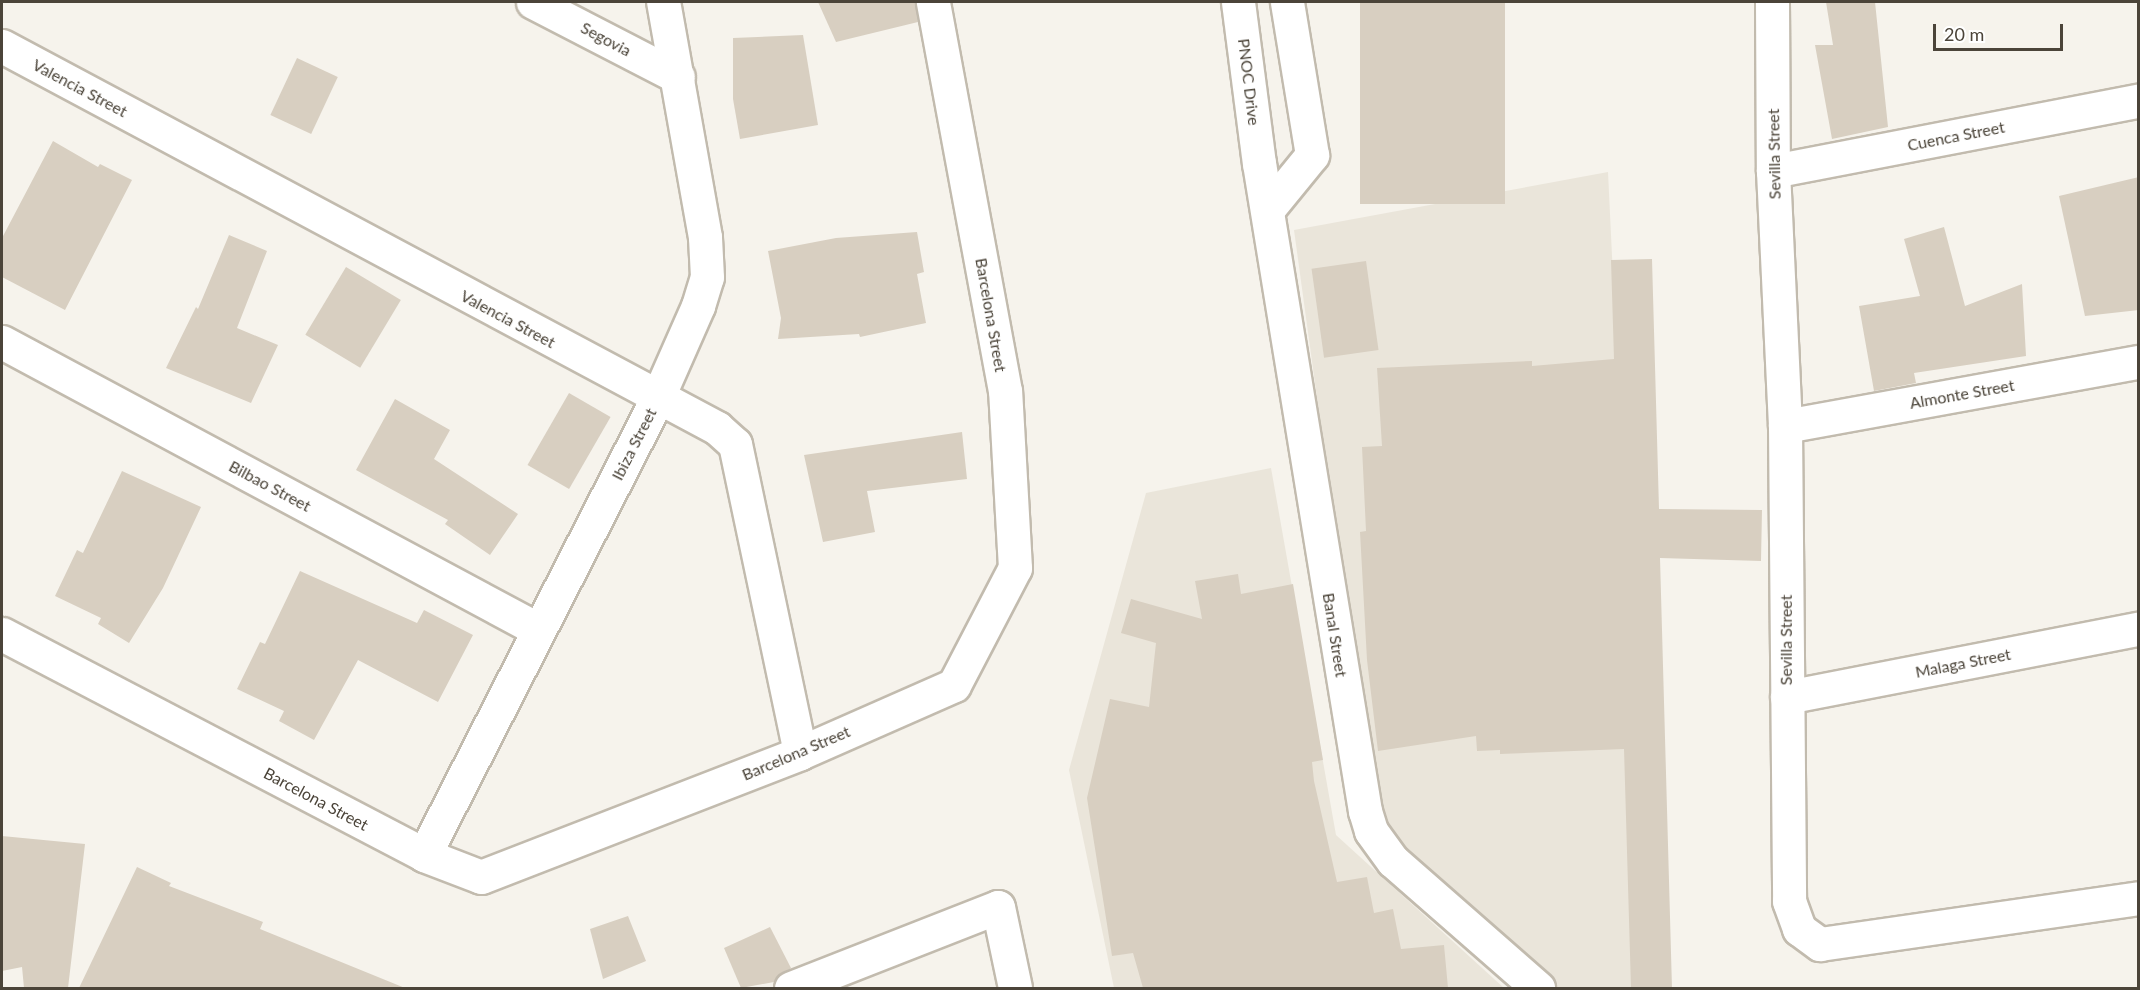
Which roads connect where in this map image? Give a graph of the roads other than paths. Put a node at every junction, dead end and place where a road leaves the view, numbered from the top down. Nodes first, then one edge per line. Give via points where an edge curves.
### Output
1 (533, 2) edge
2 (663, 2) edge
3 (933, 2) edge
4 (1238, 2) edge
5 (1287, 2) edge
6 (1772, 2) edge
7 (2, 46) edge
8 (678, 77) junction
9 (2139, 101) edge
10 (1312, 155) junction
11 (1259, 163) junction
12 (1773, 171) junction
13 (1268, 209) junction
14 (2, 342) edge
15 (2139, 362) edge
16 (657, 399) junction
17 (1785, 426) junction
18 (2139, 629) edge
19 (539, 630) junction
20 (2, 634) edge
21 (1787, 698) junction
22 (800, 753) junction
23 (424, 855) junction
24 (2139, 898) edge
25 (790, 988) edge
26 (1015, 988) edge
27 (1538, 988) edge

1 - 8 street, Segovia
2 - 8 street, Ibiza Street
3 - 22 street, Barcelona Street via 1005,391 1015,568 954,685
4 - 11 street, PNOC Drive
5 - 10 street
6 - 12 street, Sevilla Street
7 - 16 street, Valencia Street
8 - 16 street, Ibiza Street via 705,237 707,277
9 - 12 street, Cuenca Street
10 - 11 street
10 - 13 street
11 - 13 street, PNOC Drive
12 - 17 street, Sevilla Street
13 - 27 street, Banal Street via 1351,736 1371,831 1393,861
14 - 19 street, Bilbao Street
15 - 17 street, Almonte Street
16 - 19 street, Ibiza Street
16 - 22 street, Valencia Street via 717,428 735,444
17 - 21 street, Sevilla Street
18 - 21 street, Malaga Street
19 - 23 street, Ibiza Street
20 - 23 street, Barcelona Street
21 - 24 street, Sevilla Street via 1789,901 1799,929 1820,944
22 - 23 street, Barcelona Street via 480,877
25 - 26 street via 998,907

